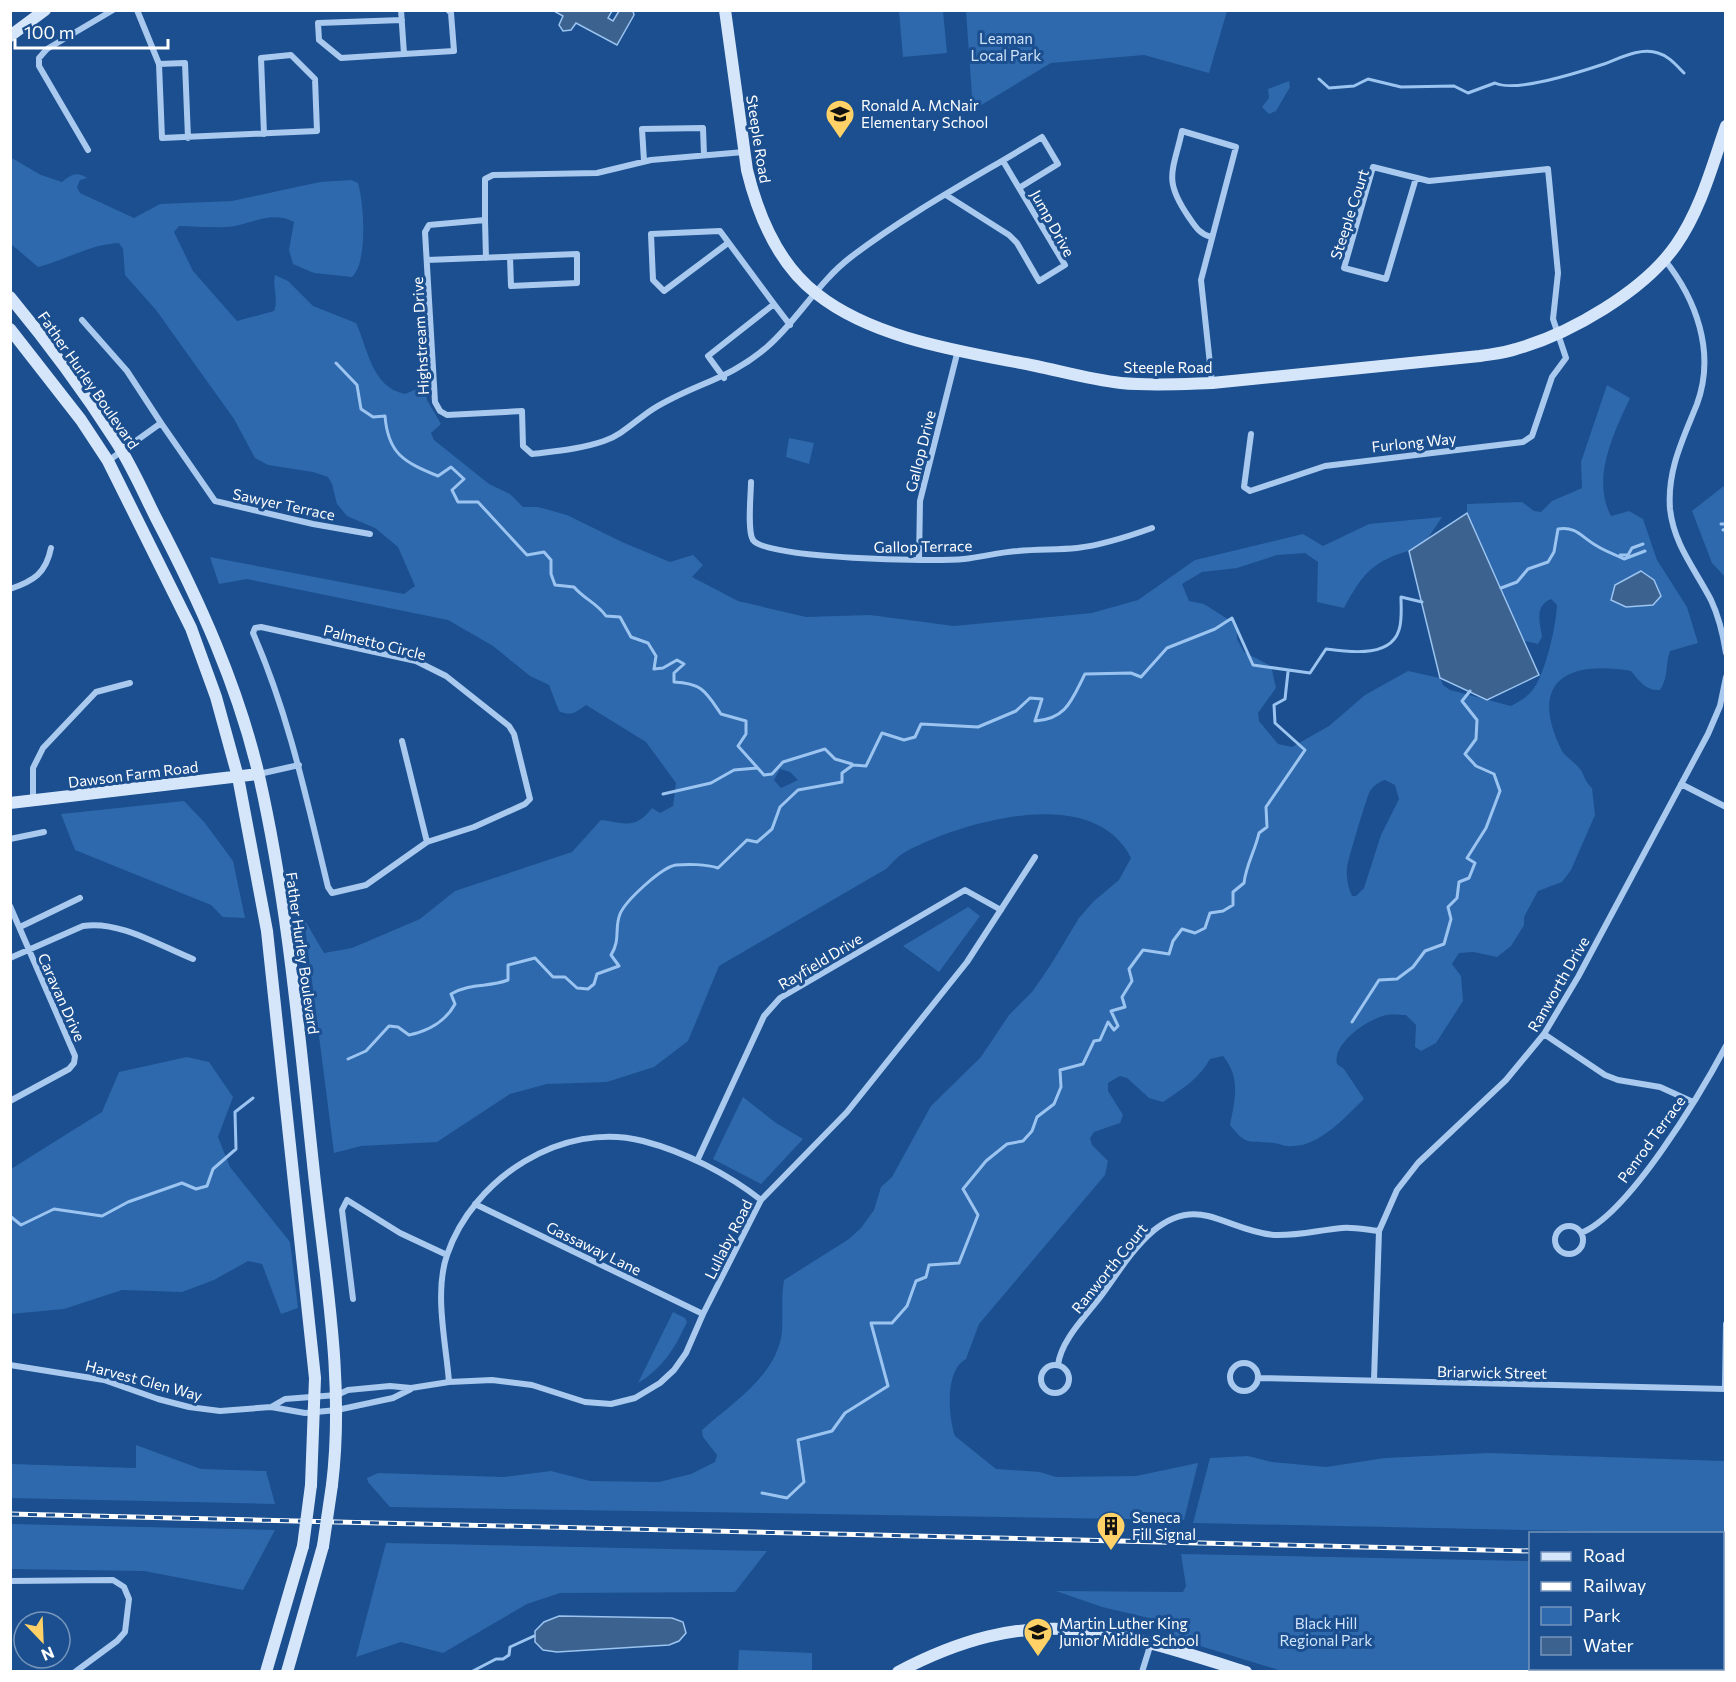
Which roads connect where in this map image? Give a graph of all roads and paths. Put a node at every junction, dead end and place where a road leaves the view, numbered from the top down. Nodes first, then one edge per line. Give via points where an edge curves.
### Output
1 (45, 10) edge
2 (113, 10) edge
3 (137, 10) edge
4 (401, 10) edge
5 (448, 10) edge
6 (725, 10) edge
7 (402, 20) junction
8 (10, 36) edge
9 (404, 54) junction
10 (159, 64) junction
11 (1725, 126) edge
12 (264, 134) junction
13 (188, 138) junction
14 (88, 150) dead end
15 (744, 152) junction
16 (704, 155) junction
17 (645, 161) junction
18 (1002, 161) junction
19 (1416, 178) junction
20 (1019, 188) junction
21 (946, 195) junction
22 (485, 220) junction
23 (1211, 237) junction
24 (728, 243) junction
25 (510, 257) junction
26 (486, 258) junction
27 (1663, 258) junction
28 (427, 260) junction
29 (816, 294) junction
30 (10, 297) edge
31 (774, 304) junction
32 (82, 320) dead end
33 (790, 325) junction
34 (10, 329) edge
35 (1559, 333) junction
36 (958, 350) junction
37 (724, 378) junction
38 (1212, 383) junction
39 (160, 423) junction
40 (1251, 434) dead end
41 (121, 450) junction
42 (108, 461) junction
43 (751, 482) dead end
44 (1152, 528) dead end
45 (370, 534) dead end
46 (51, 548) dead end
47 (919, 560) junction
48 (10, 589) edge
49 (1725, 653) edge
50 (1725, 677) edge
51 (130, 683) dead end
52 (402, 741) dead end
53 (299, 765) junction
54 (258, 774) junction
55 (238, 777) junction
56 (1681, 784) junction
57 (33, 801) junction
58 (10, 803) edge
59 (1725, 807) edge
60 (44, 832) dead end
61 (10, 839) edge
62 (427, 843) junction
63 (1035, 857) dead end
64 (80, 898) dead end
65 (10, 906) edge
66 (1000, 910) junction
67 (20, 927) junction
68 (27, 950) junction
69 (10, 958) edge
70 (192, 959) dead end
71 (1544, 1034) junction
72 (1725, 1046) edge
73 (10, 1101) edge
74 (1693, 1102) junction
75 (697, 1161) junction
76 (761, 1200) junction
77 (475, 1204) junction
78 (1379, 1231) junction
79 (1581, 1233) junction
80 (447, 1255) junction
81 (353, 1299) dead end
82 (703, 1314) junction
83 (1725, 1324) edge
84 (10, 1365) edge
85 (1058, 1365) junction
86 (1258, 1378) junction
87 (1374, 1380) junction
88 (449, 1382) junction
89 (411, 1388) junction
90 (1725, 1389) edge
91 (336, 1395) junction
92 (316, 1397) junction
93 (271, 1407) junction
94 (337, 1410) junction
95 (316, 1412) junction
96 (10, 1581) edge
97 (1151, 1642) junction
98 (75, 1671) edge
99 (266, 1671) edge
100 (287, 1671) edge
101 (898, 1671) edge
102 (1142, 1671) edge
103 (1246, 1671) edge

1 - 8 main road
2 - 14 street via 47,49 39,58 39,66
3 - 10 street
4 - 7 street
5 - 9 street via 452,13 454,51
6 - 15 main road, Steeple Road
7 - 9 street
7 - 9 street via 318,23 320,40 341,58
10 - 13 street via 162,138
10 - 13 street via 185,63
11 - 27 main road, Steeple Road via 1698,207 1676,245
12 - 12 street via 317,131 315,79 291,56 261,58
12 - 13 street
15 - 16 street
15 - 29 main road, Steeple Road via 753,194 771,237
16 - 17 street
16 - 17 street via 702,128 642,129
17 - 22 street via 597,173 493,176 485,179 483,186
18 - 20 street
18 - 20 street, Jump Drive via 1042,137 1058,164
18 - 21 street, Jump Drive
19 - 19 street, Steeple Court via 1373,167 1344,267 1386,279
19 - 35 street, Steeple Court via 1429,181 1548,169 1558,273 1552,319
20 - 21 street, Jump Drive via 1065,265 1039,281 1009,235
21 - 29 street, Jump Drive via 850,258
22 - 26 street
22 - 28 street, Highstream Drive via 429,225 425,232
23 - 23 street via 1236,147 1182,131 1171,177 1173,191 1201,234
23 - 38 street via 1202,280
24 - 24 street via 720,231 651,234 653,280 664,291
24 - 31 street
25 - 25 street via 577,254 577,283 511,286
25 - 26 street
26 - 28 street
27 - 35 main road, Steeple Road via 1608,306
27 - 49 street via 1695,310 1704,357 1699,397 1677,450 1670,508 1682,552 1718,616
28 - 37 street, Highstream Drive via 435,402 447,415 522,411 523,446 532,454 604,441 670,400
29 - 33 street, Highstream Drive
29 - 36 main road, Steeple Road via 872,326
30 - 41 main road, Father Hurley Boulevard
31 - 33 street
31 - 37 street via 708,356
32 - 39 street, Sawyer Terrace via 127,371
33 - 37 street, Highstream Drive via 748,363
34 - 42 main road, Father Hurley Boulevard
35 - 38 main road, Steeple Road via 1516,350 1480,356
35 - 40 street, Furlong Way via 1566,358 1552,377 1528,440 1325,466 1250,491 1244,487
36 - 38 main road, Steeple Road via 1119,383
36 - 47 street, Gallop Drive via 920,501
39 - 41 street
39 - 45 street, Sawyer Terrace via 215,501
41 - 42 street
41 - 54 main road, Father Hurley Boulevard via 213,636 232,684
42 - 55 main road, Father Hurley Boulevard via 191,628 216,697
43 - 47 street, Gallop Terrace via 751,533 761,546 810,554
44 - 47 street, Gallop Terrace via 1110,543 1075,548
46 - 48 street via 48,565 41,574
50 - 56 street, Ranworth Drive via 1717,714
51 - 57 street via 96,692 43,748 33,768
52 - 62 street
53 - 54 street
53 - 62 street, Palmetto Circle via 332,893 366,885
53 - 62 street, Palmetto Circle via 274,682 253,633 255,628 416,661 446,676 509,726 530,799 474,827
54 - 55 main road, Dawson Farm Road
54 - 91 main road, Father Hurley Boulevard via 287,925
55 - 57 main road, Dawson Farm Road
55 - 92 main road, Father Hurley Boulevard via 267,931
56 - 59 street
56 - 71 street, Ranworth Drive
57 - 58 main road, Dawson Farm Road
60 - 61 street
63 - 66 street, Lullaby Road
64 - 67 street
65 - 67 street, Caravan Drive
66 - 75 street, Rayfield Drive via 965,890 780,998 764,1017
66 - 76 street, Lullaby Road via 967,962 847,1112
67 - 68 street, Caravan Drive
68 - 69 street
68 - 70 street via 83,926 105,925
68 - 73 street, Caravan Drive via 75,1056 69,1069
71 - 74 street via 1605,1075 1660,1087
71 - 78 street, Ranworth Drive via 1506,1080 1407,1175 1389,1204
72 - 74 street, Penrod Terrace
74 - 79 street, Penrod Terrace via 1627,1194 1597,1225
75 - 76 street
75 - 77 street via 642,1141 586,1140 559,1145 526,1160 499,1179
76 - 82 street, Lullaby Road
77 - 80 street
77 - 82 street, Gassaway Lane
78 - 85 street, Ranworth Court via 1345,1228 1266,1234 1204,1215 1167,1222 1144,1240 1074,1332
78 - 87 street, Ranworth Drive
79 - 79 street via 1574,1227 1564,1227 1557,1233 1556,1245 1562,1252 1574,1253 1583,1242
80 - 81 street via 400,1233 348,1200 342,1210
80 - 88 street via 442,1290
82 - 88 street, Lullaby Road via 674,1370 635,1398 611,1404 585,1402 532,1385 492,1380
83 - 90 street
84 - 93 street, Harvest Glen Way via 104,1380 189,1407 219,1411
85 - 85 street via 1046,1368 1041,1376 1042,1384 1052,1393 1064,1389 1069,1382 1067,1372
86 - 86 street via 1254,1367 1245,1363 1236,1366 1230,1378 1237,1389 1245,1392 1254,1388
86 - 87 street, Briarwick Street
87 - 90 street, Briarwick Street
88 - 89 street, Lullaby Road
89 - 91 street, Lullaby Road via 390,1386
89 - 94 street, Lullaby Road via 393,1398
91 - 92 street, Harvest Glen Way
91 - 94 main road, Father Hurley Boulevard
92 - 93 street, Harvest Glen Way via 285,1400
92 - 95 main road, Father Hurley Boulevard
93 - 95 street, Harvest Glen Way
94 - 95 street, Harvest Glen Way
94 - 100 main road, Father Hurley Boulevard, bridge via 323,1546
95 - 99 main road, Father Hurley Boulevard, bridge via 303,1546
96 - 98 street via 113,1580 124,1587 129,1599 125,1632
97 - 101 main road via 1077,1628 1027,1629 983,1637 934,1653
97 - 102 street
97 - 103 main road

